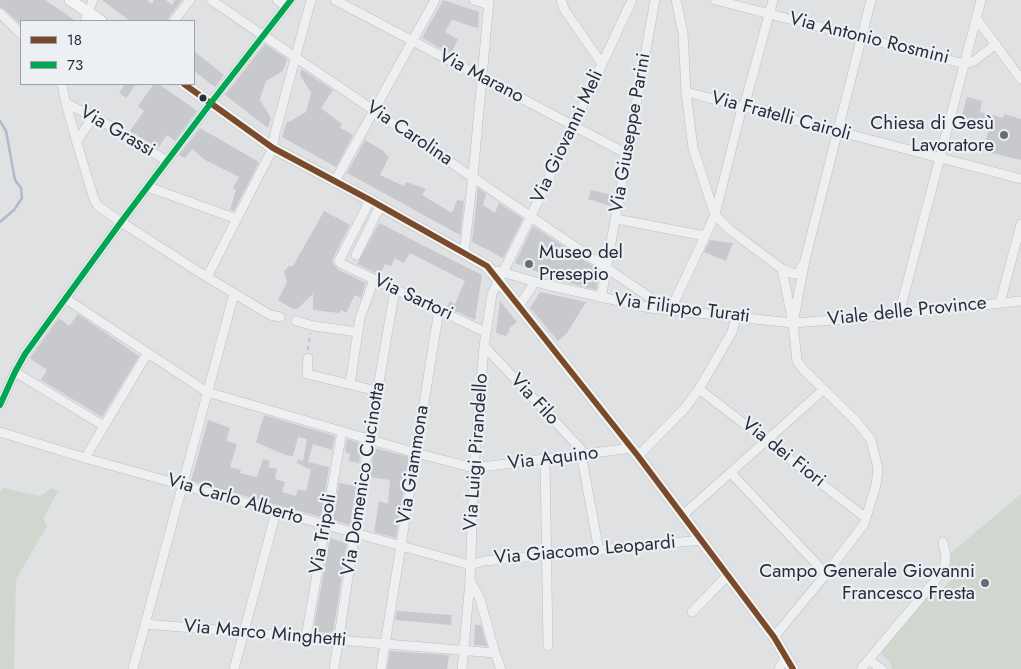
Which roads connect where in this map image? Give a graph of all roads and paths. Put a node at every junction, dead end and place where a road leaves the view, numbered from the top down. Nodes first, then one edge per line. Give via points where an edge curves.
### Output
1 (70, 0) edge
2 (93, 0) edge
3 (190, 0) edge
4 (211, 0) edge
5 (276, 0) edge
6 (311, 0) edge
7 (335, 0) edge
8 (435, 0) edge
9 (474, 0) edge
10 (561, 0) edge
11 (632, 0) edge
12 (655, 0) edge
13 (676, 0) edge
14 (715, 0) edge
15 (773, 0) edge
16 (871, 0) edge
17 (981, 0) edge
18 (489, 2) edge
19 (289, 3) edge
20 (0, 13) edge
21 (769, 14) junction
22 (87, 17) edge
23 (976, 18) junction
24 (175, 20) edge
25 (20, 33) edge
26 (263, 35) junction
27 (861, 38) junction
28 (413, 41) junction
29 (996, 44) junction
30 (296, 56) junction
31 (602, 64) junction
32 (965, 64) junction
33 (482, 78) junction
34 (1021, 79) edge
35 (62, 85) edge
36 (185, 85) edge
37 (686, 92) junction
38 (66, 103) junction
39 (210, 104) junction
40 (743, 107) junction
41 (374, 110) junction
42 (93, 117) junction
43 (572, 125) junction
44 (838, 132) junction
45 (77, 141) junction
46 (273, 148) junction
47 (627, 154) junction
48 (940, 158) junction
49 (167, 161) junction
50 (473, 176) junction
51 (1021, 179) edge
52 (335, 181) junction
53 (704, 182) junction
54 (148, 187) junction
55 (721, 187) junction
56 (375, 203) junction
57 (715, 215) junction
58 (531, 216) junction
59 (234, 218) junction
60 (616, 220) junction
61 (121, 222) junction
62 (1021, 224) edge
63 (705, 236) junction
64 (464, 253) junction
65 (356, 255) dead end
66 (805, 260) junction
67 (608, 267) junction
68 (782, 269) junction
69 (204, 275) junction
70 (501, 277) junction
71 (374, 280) junction
72 (539, 283) junction
73 (395, 289) junction
74 (234, 294) junction
75 (600, 298) junction
76 (66, 299) junction
77 (1021, 301) edge
78 (1000, 304) junction
79 (519, 306) junction
80 (439, 310) junction
81 (670, 311) junction
82 (899, 314) junction
83 (280, 317) dead end
84 (736, 317) junction
85 (296, 321) dead end
86 (793, 323) junction
87 (311, 325) junction
88 (358, 332) junction
89 (485, 332) junction
90 (484, 346) junction
91 (148, 354) junction
92 (308, 358) joint
93 (15, 372) junction
94 (350, 384) junction
95 (699, 389) junction
96 (823, 390) junction
97 (378, 391) junction
98 (208, 392) junction
99 (0, 405) edge
100 (104, 426) junction
101 (342, 431) junction
102 (0, 432) edge
103 (369, 440) junction
104 (766, 441) junction
105 (635, 452) junction
106 (416, 453) junction
107 (580, 456) junction
108 (85, 458) junction
109 (545, 460) junction
110 (474, 468) junction
111 (731, 473) junction
112 (182, 485) junction
113 (276, 512) junction
114 (683, 515) junction
115 (866, 518) junction
116 (325, 526) junction
117 (355, 534) junction
118 (702, 540) junction
119 (943, 542) dead end
120 (401, 547) junction
121 (599, 550) junction
122 (546, 556) junction
123 (470, 565) junction
124 (826, 574) junction
125 (728, 575) junction
126 (470, 581) junction
127 (692, 612) dead end
128 (145, 624) junction
129 (244, 632) junction
130 (774, 637) junction
131 (306, 638) junction
132 (338, 640) junction
133 (385, 644) junction
134 (548, 646) dead end
135 (494, 653) junction
136 (463, 654) junction
137 (786, 656) junction
138 (868, 660) junction
139 (133, 669) edge
140 (234, 669) edge
141 (334, 669) edge
142 (381, 669) edge
143 (462, 669) edge
144 (501, 669) edge
145 (779, 669) edge
146 (793, 669) edge
147 (861, 669) edge
148 (882, 669) edge

1 - 22 main road
2 - 22 street
3 - 24 street
4 - 26 street, Via Carolina
5 - 19 street
6 - 30 street
7 - 28 street, Via Marano
8 - 28 street
9 - 18 street
10 - 31 street
11 - 31 street, Via Giovanni Meli
12 - 47 street, Via Giuseppe Parini
13 - 37 street via 683,33
14 - 21 street, Via Antonio Rosmini
15 - 21 street
16 - 27 street
17 - 23 street
18 - 33 street
19 - 26 street
20 - 25 street
21 - 27 street, Via Antonio Rosmini
21 - 40 street
23 - 29 street
23 - 32 street
26 - 30 street, Via Carolina
26 - 39 street
27 - 32 street, Via Antonio Rosmini
27 - 44 street
28 - 33 street, Via Marano
28 - 41 street
29 - 32 street
29 - 34 street
30 - 41 street, Via Carolina
30 - 46 street
31 - 43 street, Via Giovanni Meli
32 - 48 street
33 - 43 street, Via Marano
33 - 50 street
35 - 38 street
36 - 39 main road
37 - 40 street, Via Fratelli Cairoli
37 - 53 street via 693,148
38 - 42 street, Via Grassi
38 - 45 street
39 - 46 main road
39 - 49 street
40 - 44 street, Via Fratelli Cairoli
40 - 55 street
41 - 50 street, Via Carolina
41 - 52 street
42 - 45 street
42 - 49 street, Via Grassi
43 - 47 street, Via Marano
43 - 58 street, Via Giovanni Meli
44 - 48 street, Via Fratelli Cairoli
44 - 66 street
45 - 61 street via 94,200
46 - 52 main road
46 - 59 street
47 - 60 street, Via Giuseppe Parini
48 - 51 street, Via Fratelli Cairoli
48 - 82 street
49 - 54 street
50 - 58 street, Via Carolina
50 - 64 street
52 - 56 main road
53 - 55 street
53 - 57 street
54 - 59 street
54 - 61 street
55 - 57 street
56 - 64 main road
56 - 65 street
56 - 71 street, Via Sartori via 339,261
57 - 63 street
57 - 68 street
58 - 67 street, Via Carolina
58 - 70 street, Via Giovanni Meli
59 - 69 street
60 - 63 street
60 - 67 street, Via Giuseppe Parini
61 - 69 street
61 - 76 street
62 - 78 street
63 - 81 street
64 - 70 main road
66 - 68 street via 794,274
66 - 86 street
67 - 75 street, Via Giuseppe Parini
67 - 81 street, Via Carolina
68 - 86 street
69 - 74 street
70 - 72 street, Via Filippo Turati
70 - 79 main road
70 - 89 street, Via Luigi Pirandello via 492,294
71 - 73 street, Via Sartori
71 - 88 street
72 - 75 street, Via Filippo Turati
72 - 79 street
73 - 80 street, Via Sartori
73 - 97 street, Via Domenico Cucinotta
74 - 83 street via 270,315
74 - 98 street
75 - 81 street, Via Filippo Turati
76 - 91 street
76 - 93 street
77 - 78 street, Viale delle Province
78 - 82 street, Viale delle Province
79 - 105 main road
80 - 89 street, Via Sartori
80 - 106 street, Via Giammona
81 - 84 street, Via Filippo Turati
82 - 86 street, Viale delle Province
84 - 86 street, Via Filippo Turati
84 - 95 street via 732,332
85 - 87 street
86 - 96 street via 797,360
87 - 88 street
87 - 92 path
88 - 94 street
89 - 90 street, Via Luigi Pirandello
90 - 107 street, Via Filo via 580,448
90 - 110 street, Via Luigi Pirandello
91 - 98 street
91 - 100 street
92 - 94 street via 307,374
93 - 99 street
93 - 100 street
94 - 97 street
95 - 104 street, Via dei Fiori
95 - 105 street via 685,408
96 - 104 street
96 - 115 street via 871,440 878,468
97 - 103 street, Via Domenico Cucinotta
98 - 101 street
98 - 112 street
100 - 108 street
101 - 103 street
101 - 116 street, Via Tripoli
102 - 108 street, Via Carlo Alberto
103 - 106 street
103 - 117 street, Via Domenico Cucinotta
104 - 111 street
104 - 115 street, Via dei Fiori
105 - 107 street, Via Aquino
105 - 114 main road
106 - 110 street
106 - 120 street, Via Giammona
107 - 109 street, Via Aquino
107 - 121 street, Via Filo
108 - 112 street, Via Carlo Alberto
109 - 110 street, Via Aquino
109 - 122 street
110 - 123 street, Via Luigi Pirandello
111 - 114 street
111 - 124 street
112 - 113 street, Via Carlo Alberto
112 - 128 street
113 - 116 street, Via Carlo Alberto
113 - 129 street
114 - 118 main road
115 - 124 street
116 - 117 street, Via Carlo Alberto
116 - 131 street, Via Tripoli
117 - 120 street, Via Carlo Alberto
117 - 132 street, Via Domenico Cucinotta
118 - 121 street, Via Giacomo Leopardi
118 - 125 main road
119 - 138 street via 946,564 943,571
120 - 123 street, Via Carlo Alberto
120 - 133 street, Via Giammona
121 - 122 street, Via Giacomo Leopardi
122 - 123 street, Via Giacomo Leopardi
122 - 134 street
123 - 126 street, Via Luigi Pirandello
124 - 130 street
125 - 127 street
125 - 130 main road
126 - 135 street via 480,599
126 - 136 street, Via Luigi Pirandello
128 - 129 street, Via Marco Minghetti
128 - 139 street
129 - 131 street, Via Marco Minghetti
129 - 140 street
130 - 137 main road
131 - 132 street, Via Marco Minghetti
132 - 133 street, Via Marco Minghetti
132 - 141 street, Via Domenico Cucinotta
133 - 136 street, Via Marco Minghetti
133 - 142 street
135 - 136 street, Via Marco Minghetti
135 - 144 street
136 - 143 street, Via Luigi Pirandello
137 - 145 street
137 - 146 main road
138 - 147 street
138 - 148 street

